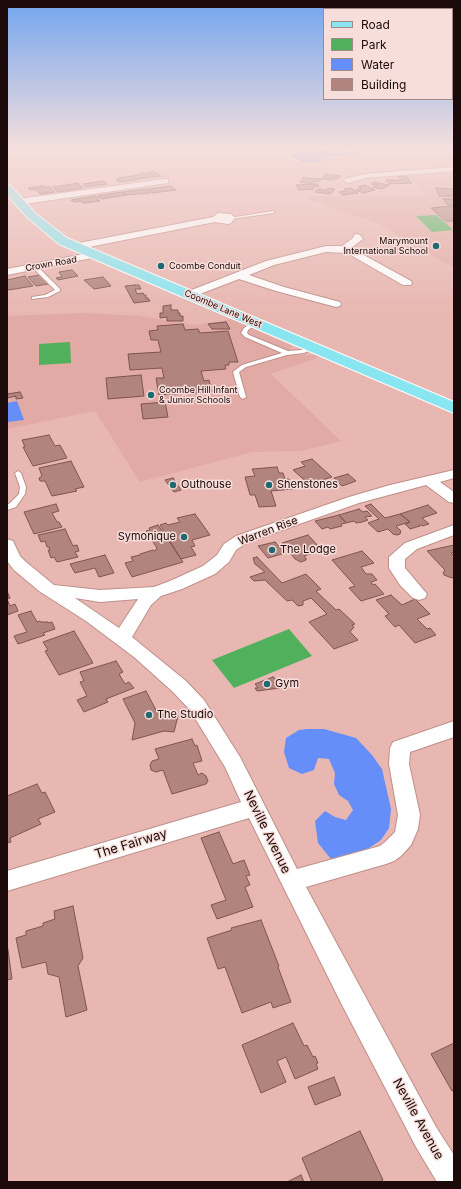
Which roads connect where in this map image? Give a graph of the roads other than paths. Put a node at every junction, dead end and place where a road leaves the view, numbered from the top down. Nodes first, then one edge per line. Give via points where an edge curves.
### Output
1 (20, 204) edge
2 (273, 212) dead end
3 (231, 218) joint
4 (357, 237) dead end
5 (74, 246) junction
6 (344, 249) junction
7 (94, 255) junction
8 (35, 267) junction
9 (7, 272) edge
10 (239, 275) junction
11 (407, 283) dead end
12 (188, 295) junction
13 (34, 298) dead end
14 (336, 304) dead end
15 (255, 323) junction
16 (313, 347) junction
17 (287, 353) junction
18 (243, 397) dead end
19 (454, 408) edge
20 (18, 473) dead end
21 (454, 474) edge
22 (429, 480) junction
23 (454, 499) edge
24 (7, 508) edge
25 (454, 530) edge
26 (7, 544) edge
27 (45, 587) junction
28 (155, 592) junction
29 (419, 594) dead end
30 (122, 638) junction
31 (454, 729) edge
32 (254, 807) junction
33 (7, 881) edge
34 (291, 881) junction
35 (454, 1182) edge

1 - 5 main road, Coombe Lane West via 55,236
2 - 3 lane
3 - 5 street
4 - 6 street via 358,239
5 - 7 main road, Coombe Lane West
6 - 10 street via 317,250
6 - 11 street
7 - 8 street, Crown Road
7 - 12 main road, Coombe Lane West
8 - 9 street, Crown Road
8 - 13 lane via 58,290
10 - 12 street
10 - 14 street
12 - 15 main road, Coombe Lane West
15 - 16 main road, Coombe Lane West
15 - 17 lane via 247,327 244,333 247,336
16 - 17 lane via 302,352
16 - 19 main road, Coombe Lane West
17 - 18 lane via 244,366 236,372
20 - 24 lane via 23,487 22,494
21 - 22 street, Warren Rise
22 - 23 street
22 - 28 street, Warren Rise via 354,500 242,539 230,547 223,558 209,570
25 - 29 street via 411,546 398,556 397,568
26 - 27 street, Neville Avenue via 20,566
27 - 28 street, Warren Rise via 100,596
27 - 30 street, Neville Avenue
28 - 30 street via 145,601
30 - 32 street, Neville Avenue via 157,666 197,705 232,763
31 - 34 street via 400,748 399,764 409,815 407,829 394,849 386,854
32 - 33 street, The Fairway
32 - 34 street, Neville Avenue
34 - 35 street, Neville Avenue via 426,1137

